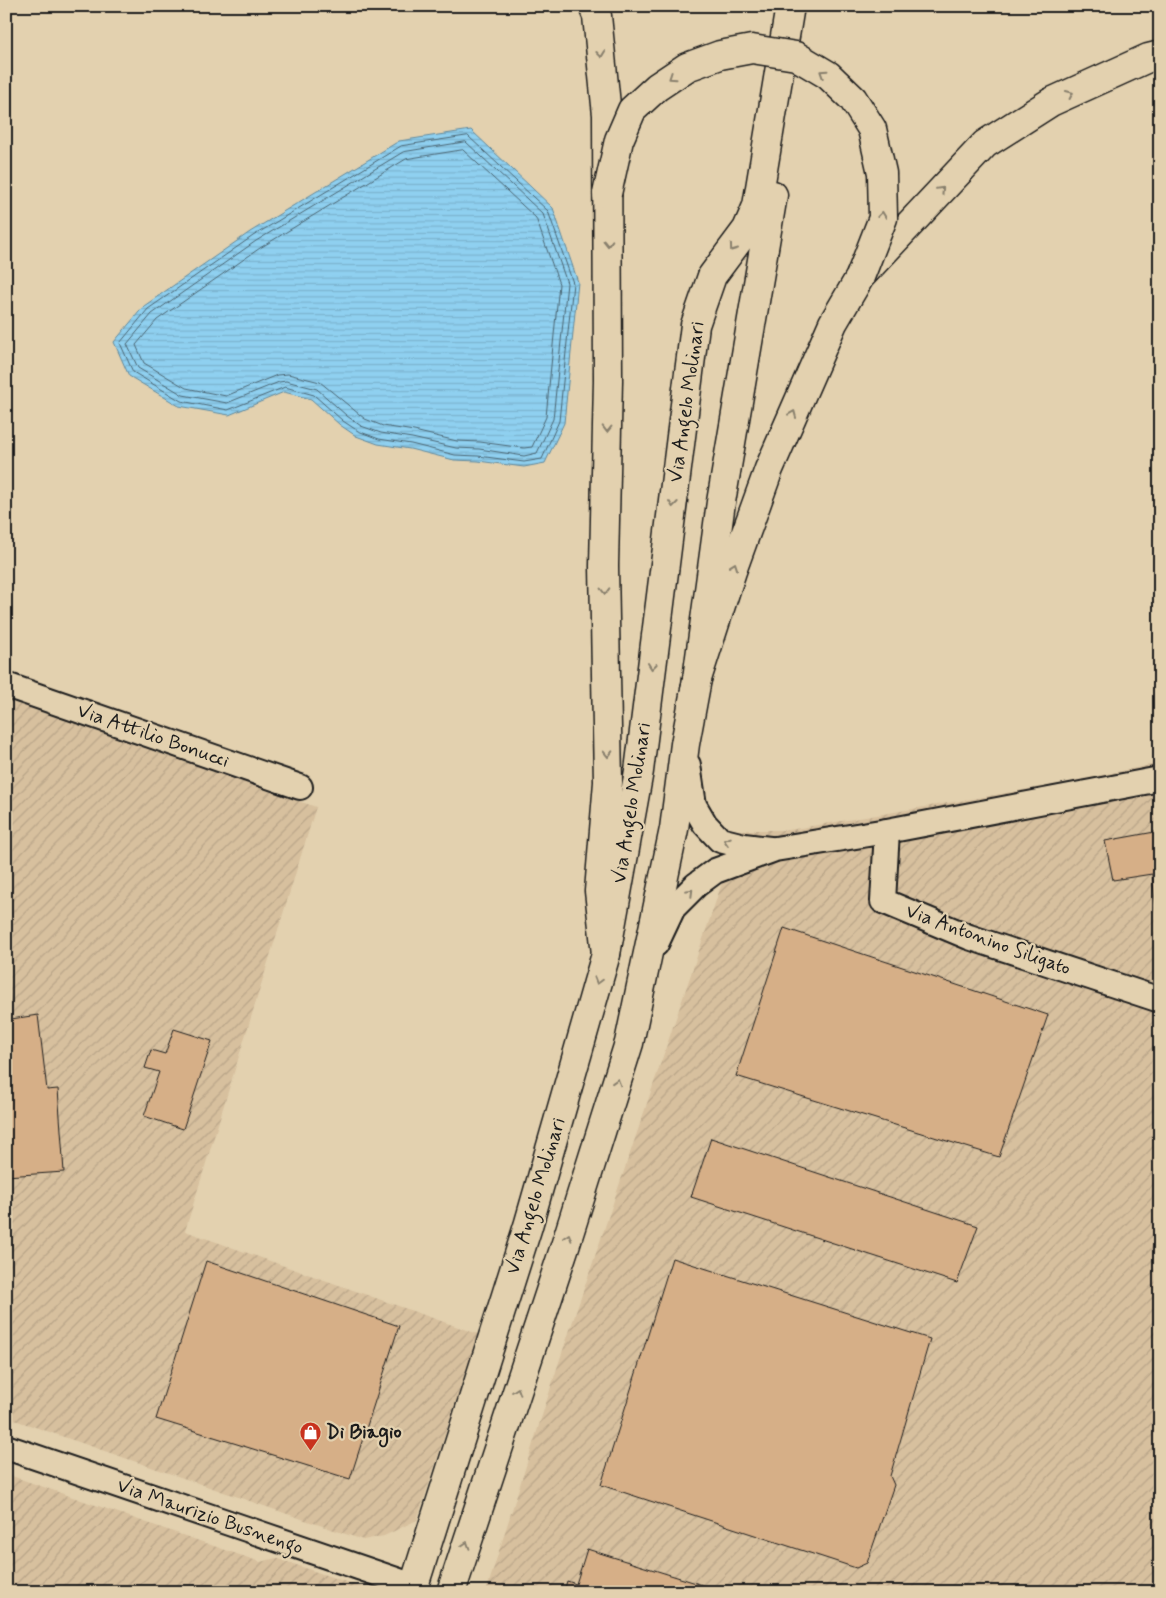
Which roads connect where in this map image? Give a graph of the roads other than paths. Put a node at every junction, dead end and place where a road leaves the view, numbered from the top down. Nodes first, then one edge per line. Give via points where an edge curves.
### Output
1 (593, 6) edge
2 (790, 6) edge
3 (805, 6) edge
4 (1160, 54) edge
5 (607, 194) junction
6 (860, 277) junction
7 (697, 679) junction
8 (6, 685) edge
9 (685, 744) junction
10 (1160, 779) edge
11 (300, 787) dead end
12 (887, 831) junction
13 (775, 849) junction
14 (606, 954) junction
15 (647, 963) junction
16 (1160, 1000) edge
17 (6, 1447) edge
18 (413, 1589) edge
19 (451, 1592) edge

1 -> 5 street, bridge via 597,16 607,115
2 -> 14 street, Via Angelo Molinari via 758,206 747,229 712,276 695,325 639,771
3 - 7 street, Via Angelo Molinari via 721,502
6 -> 4 street via 984,144 1051,102
6 -> 5 street, bridge via 883,218 882,173 872,129 847,93 828,75 796,56 752,49 720,55 687,67 657,87 632,110 619,140
5 -> 14 street via 604,566 608,782 599,891
7 -> 6 street via 769,469 833,322
7 - 9 street, Via Angelo Molinari
8 - 11 street, Via Attilio Bonucci
13 -> 9 street via 720,840 705,824 694,805
9 - 15 street, Via Angelo Molinari via 674,829
10 - 12 street
12 - 13 street
12 - 16 street, Via Antonino Siligato via 883,901 969,937
15 -> 13 street via 673,908 696,885 715,871
14 -> 18 street, Via Angelo Molinari via 528,1226
19 -> 15 street, Via Angelo Molinari via 600,1137 629,1043
17 - 18 street, Via Maurizio Busnengo

